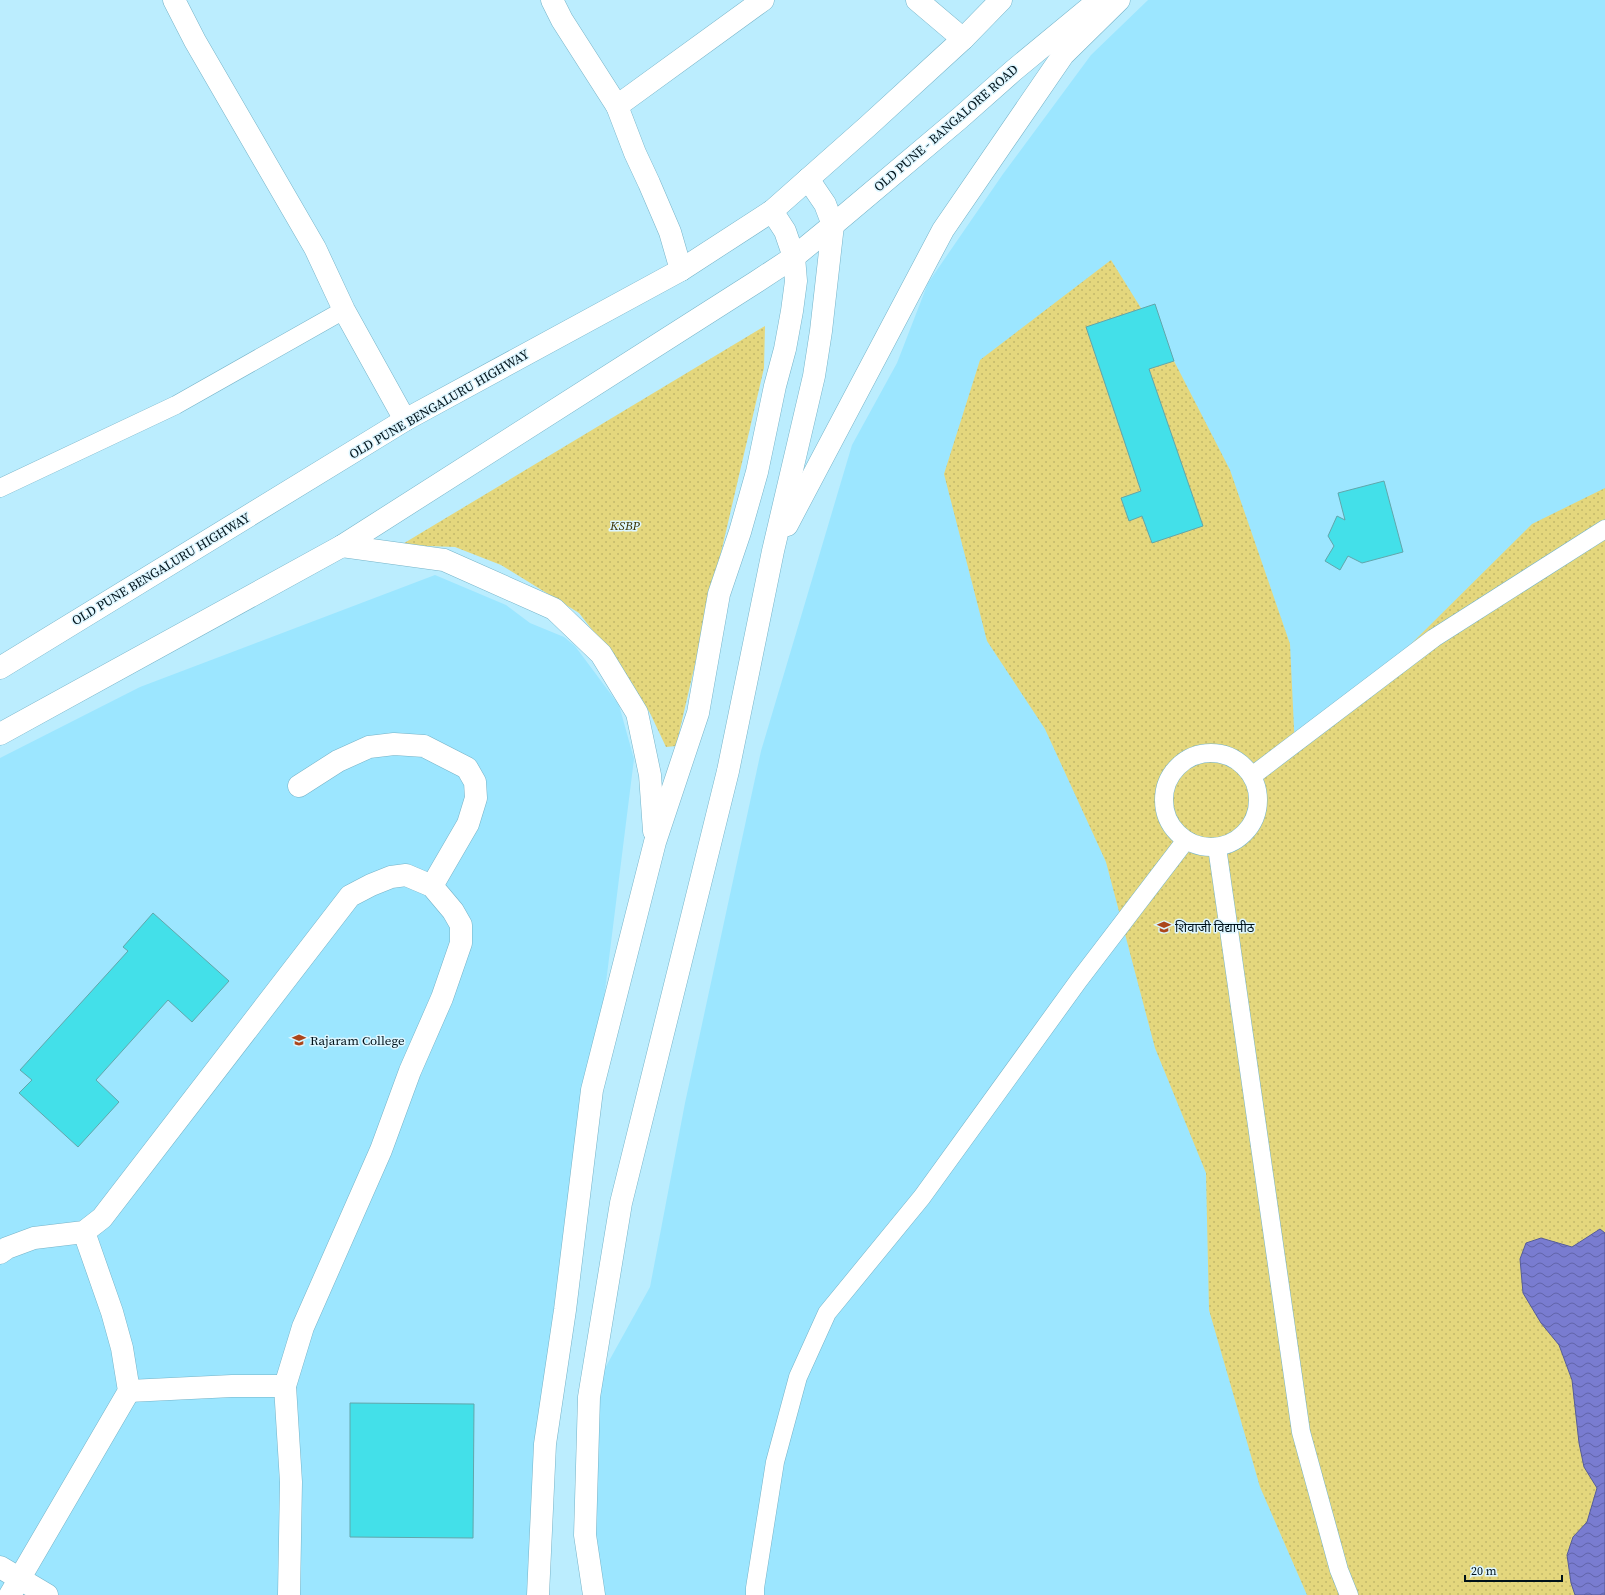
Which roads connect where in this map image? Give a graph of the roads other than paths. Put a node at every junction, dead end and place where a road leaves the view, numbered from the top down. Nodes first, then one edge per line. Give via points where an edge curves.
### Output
1 (174, 0) edge
2 (552, 0) edge
3 (763, 0) edge
4 (917, 0) edge
5 (1002, 0) edge
6 (1099, 0) edge
7 (1119, 0) edge
8 (963, 39) junction
9 (617, 106) junction
10 (808, 179) junction
11 (772, 211) junction
12 (833, 225) junction
13 (794, 257) junction
14 (681, 270) junction
15 (344, 310) junction
16 (405, 420) junction
17 (0, 488) edge
18 (1605, 529) edge
19 (342, 546) junction
20 (773, 551) junction
21 (0, 668) edge
22 (0, 734) edge
23 (1252, 776) junction
24 (299, 786) dead end
25 (1186, 840) junction
26 (655, 842) junction
27 (1216, 847) junction
28 (432, 886) junction
29 (84, 1232) junction
30 (0, 1253) edge
31 (285, 1386) junction
32 (129, 1391) junction
33 (0, 1567) edge
34 (14, 1587) edge
35 (47, 1595) edge
36 (289, 1595) edge
37 (538, 1595) edge
38 (594, 1595) edge
39 (755, 1595) edge
40 (1349, 1595) edge

1 - 15 main road via 194,41 315,248
2 - 9 main road
3 - 9 main road
4 - 8 main road
5 - 8 main road
6 - 12 main road, OLD PUNE - BANGALORE ROAD
7 - 20 main road via 1063,56 943,230
8 - 10 main road, OLD PUNE BENGALURU HIGHWAY
9 - 14 main road via 670,232
10 - 11 main road, OLD PUNE BENGALURU HIGHWAY
10 - 12 main road via 825,204
11 - 13 main road via 785,230
11 - 14 main road, OLD PUNE BENGALURU HIGHWAY
12 - 13 main road, OLD PUNE - BANGALORE ROAD
12 - 20 main road via 814,376
13 - 19 main road
13 - 26 main road via 796,281 792,311 757,472 719,594 698,713
14 - 16 main road, OLD PUNE BENGALURU HIGHWAY
15 - 16 main road
15 - 17 lane via 176,405
16 - 21 main road, OLD PUNE BENGALURU HIGHWAY
18 - 23 lane via 1434,638
19 - 22 main road
19 - 26 main road via 444,560 554,609 601,654 637,713 650,774
20 - 38 main road via 728,771 621,1203 588,1397 585,1535
23 - 25 lane via 1242,764 1228,756 1198,754 1184,761 1166,785 1164,800 1167,815 1174,829
23 - 27 lane via 1258,790 1258,806 1254,821 1245,834 1232,843
24 - 28 main road via 338,760 375,746 424,746 467,768 475,782 476,798 468,824
25 - 27 lane via 1200,846
25 - 39 lane via 1079,980 922,1197 827,1314 798,1377 775,1462 754,1588
26 - 37 main road via 592,1090 565,1310 545,1444
27 - 40 lane via 1301,1432 1339,1570
28 - 29 main road via 406,875 391,877 350,896 102,1218
28 - 31 main road via 461,925 461,943 442,998 410,1071 381,1150 303,1327
29 - 30 main road via 34,1238
29 - 32 main road via 112,1312 122,1348
31 - 32 main road
31 - 36 main road via 291,1482
32 - 34 main road
33 - 34 main road
34 - 35 main road

